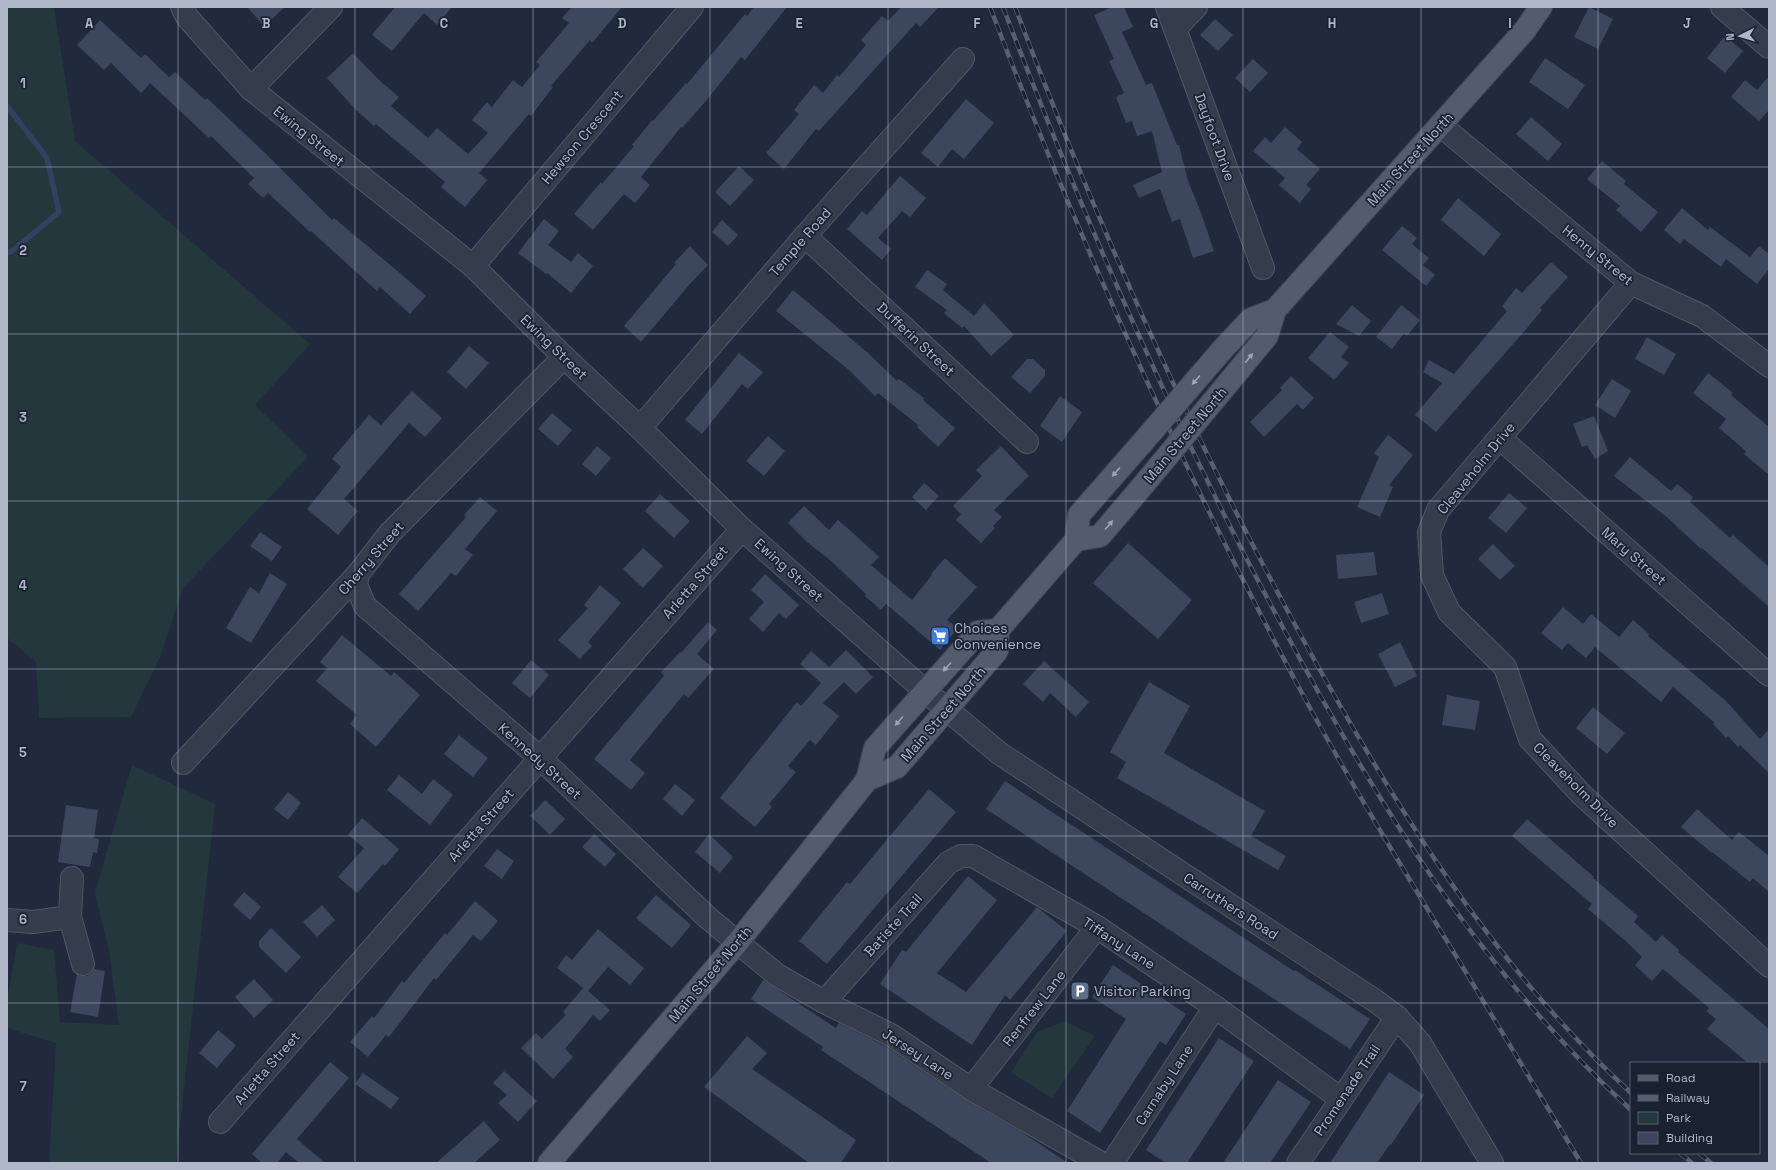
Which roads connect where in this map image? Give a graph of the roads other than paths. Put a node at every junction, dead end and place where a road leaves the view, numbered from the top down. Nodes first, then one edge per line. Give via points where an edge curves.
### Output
1 (182, 7) edge
2 (331, 7) edge
3 (692, 7) edge
4 (1167, 7) edge
5 (1196, 7) edge
6 (1541, 7) edge
7 (1722, 7) edge
8 (1175, 29) junction
9 (1769, 47) edge
10 (963, 59) dead end
11 (250, 89) junction
12 (1440, 125) junction
13 (805, 236) junction
14 (473, 266) junction
15 (1263, 268) dead end
16 (1631, 283) junction
17 (1276, 310) junction
18 (564, 357) junction
19 (1769, 366) edge
20 (640, 428) junction
21 (1500, 438) junction
22 (1026, 442) dead end
23 (742, 529) junction
24 (1076, 540) junction
25 (358, 574) junction
26 (998, 630) junction
27 (1769, 675) edge
28 (925, 691) junction
29 (948, 710) junction
30 (540, 758) junction
31 (183, 763) dead end
32 (867, 780) junction
33 (968, 856) joint
34 (72, 878) dead end
35 (70, 917) junction
36 (7, 920) edge
37 (1097, 927) junction
38 (737, 943) junction
39 (82, 964) dead end
40 (1769, 966) edge
41 (824, 1002) junction
42 (1215, 1007) junction
43 (1396, 1017) junction
44 (971, 1089) junction
45 (1341, 1099) junction
46 (220, 1122) dead end
47 (549, 1163) edge
48 (1101, 1163) edge
49 (1112, 1163) edge
50 (1298, 1163) edge
51 (1492, 1163) edge

1 - 11 street, Ewing Street via 187,17
2 - 11 street
3 - 14 street, Hewson Crescent
4 - 8 street, Dayfoot Drive
5 - 8 street
6 - 12 main road, Main Street North via 1525,30
7 - 9 street
8 - 15 street, Dayfoot Drive
10 - 13 street, Temple Road
11 - 14 street, Ewing Street
12 - 16 street, Henry Street
12 - 17 main road, Main Street North
13 - 20 street, Temple Road
13 - 22 street, Dufferin Street
14 - 18 street, Ewing Street
16 - 19 street, Henry Street via 1702,316
16 - 21 street, Cleaveholm Drive
17 -> 24 main road, Main Street North, bridge via 1252,319 1222,350 1079,515
24 -> 17 main road, Main Street North, bridge via 1100,536 1267,336
18 - 20 street, Ewing Street
18 - 25 street, Cherry Street via 390,533
20 - 23 street, Ewing Street
21 - 27 street, Mary Street
21 - 40 street, Cleaveholm Drive via 1438,510 1429,532 1432,575 1449,612 1505,667 1530,739 1582,795
23 - 28 street, Ewing Street
23 - 30 street, Arletta Street
24 - 26 main road
25 - 30 street, Kennedy Street via 356,585 366,606
25 - 31 street, Cherry Street
26 -> 28 main road, Main Street North via 978,632
26 - 29 main road, Main Street North via 996,652
28 - 29 street, Carruthers Road
28 -> 32 main road, Main Street North via 875,748
29 - 32 main road, Main Street North via 897,767
29 - 43 street, Carruthers Road via 999,753
30 - 38 street, Kennedy Street
30 - 46 street, Arletta Street
32 - 38 main road, Main Street North
33 - 37 street, Tiffany Lane via 981,859
33 - 41 street, Batiste Trail via 961,856 948,863
34 - 35 street
35 - 36 street via 33,922
35 - 39 street
37 - 42 street, Tiffany Lane
37 - 44 street, Renfrew Lane
38 - 41 street, Jersey Lane via 777,975
38 - 47 main road, Main Street North
41 - 44 street, Jersey Lane via 891,1035
42 - 45 street, Tiffany Lane
42 - 49 street, Carnaby Lane
43 - 45 street, Promenade Trail
43 - 51 street, Carruthers Road via 1420,1043
44 - 48 street, Jersey Lane
45 - 50 street, Promenade Trail

